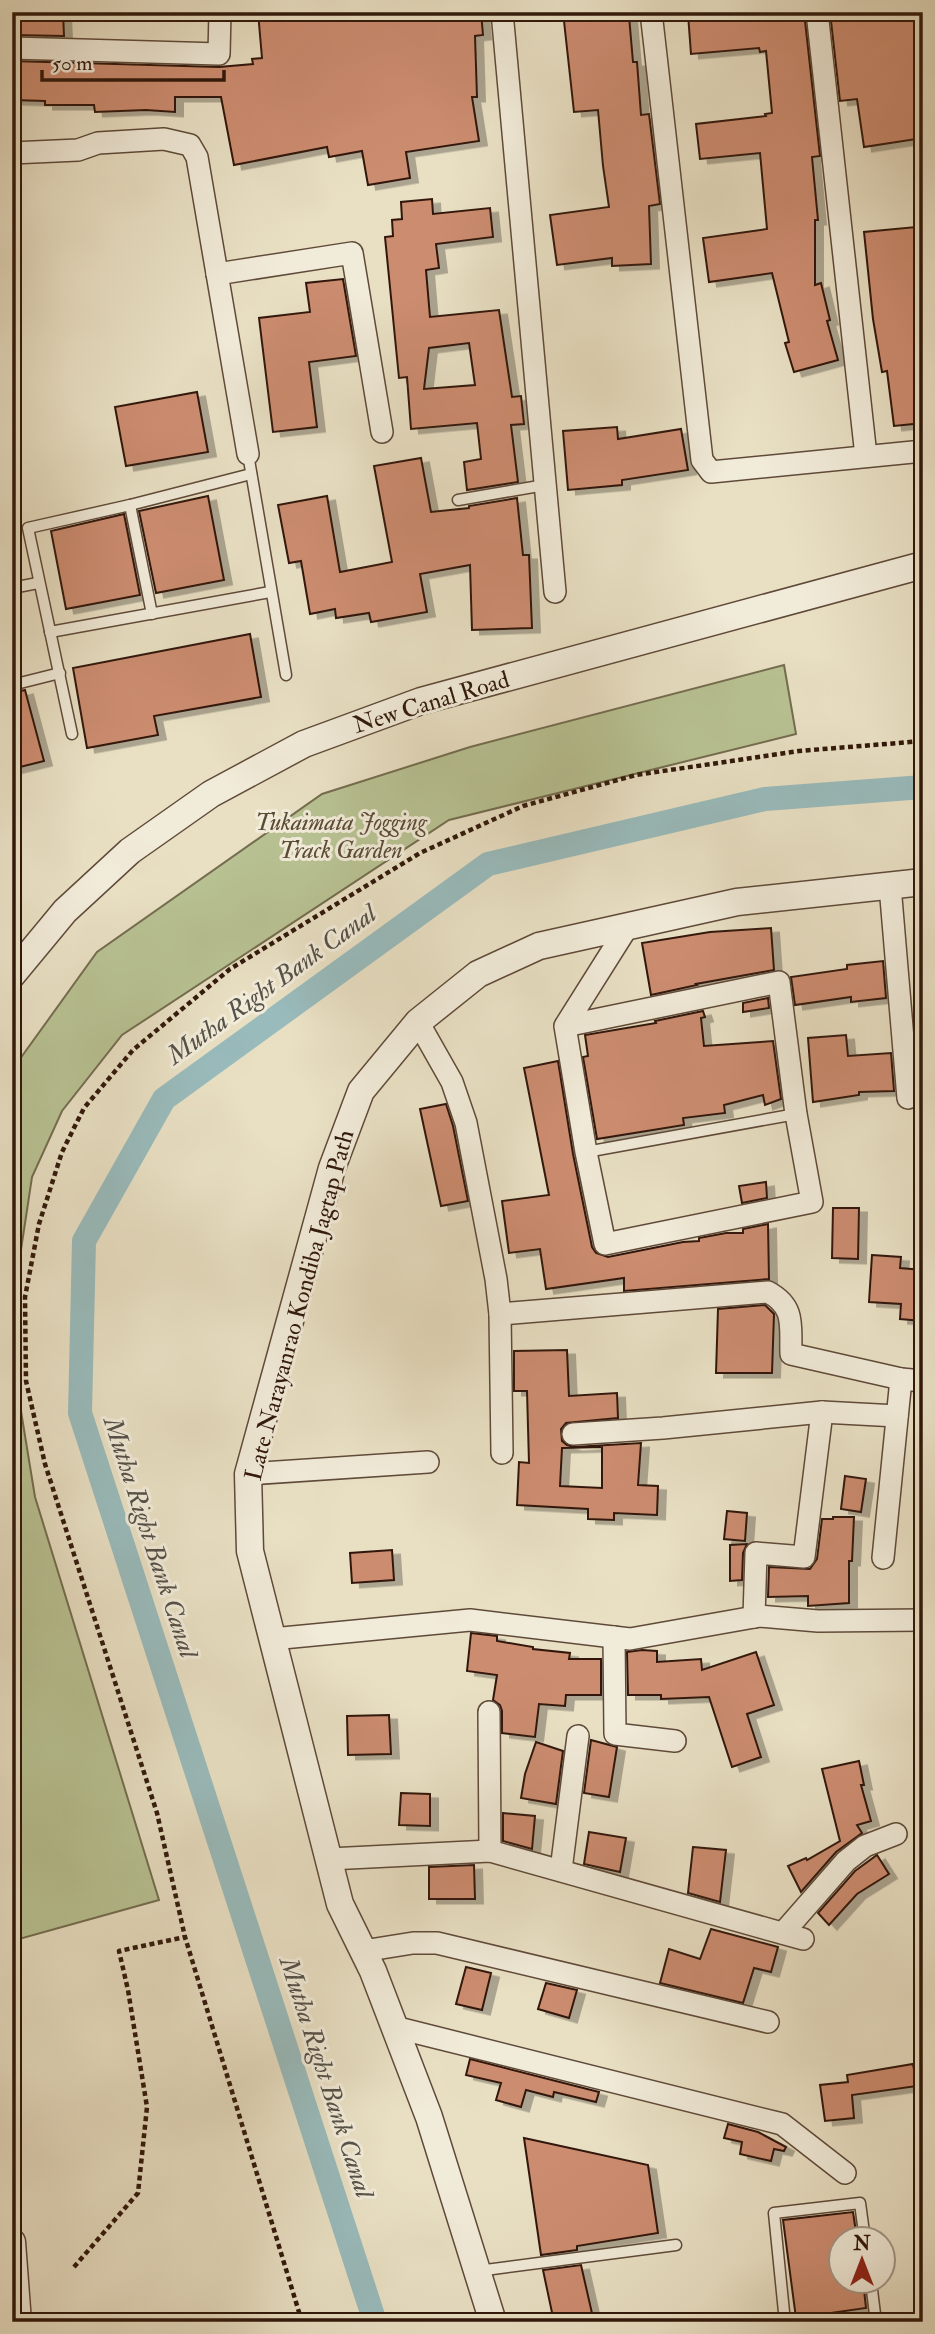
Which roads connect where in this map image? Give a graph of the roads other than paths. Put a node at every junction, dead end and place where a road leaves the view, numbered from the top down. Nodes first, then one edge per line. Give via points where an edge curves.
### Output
1 (220, 12) edge
2 (502, 12) edge
3 (651, 12) edge
4 (817, 12) edge
5 (12, 48) edge
6 (12, 153) edge
7 (217, 274) junction
8 (382, 432) dead end
9 (923, 451) edge
10 (866, 456) junction
11 (250, 464) junction
12 (545, 485) junction
13 (458, 500) dead end
14 (130, 505) junction
15 (923, 565) edge
16 (38, 583) junction
17 (12, 588) edge
18 (270, 592) junction
19 (555, 592) dead end
20 (152, 614) junction
21 (50, 632) junction
22 (60, 673) junction
23 (286, 675) dead end
24 (12, 685) edge
25 (72, 734) dead end
26 (923, 883) edge
27 (890, 886) junction
28 (628, 926) junction
29 (12, 975) edge
30 (418, 1022) junction
31 (565, 1026) junction
32 (908, 1098) dead end
33 (796, 1114) junction
34 (586, 1152) junction
35 (500, 1314) junction
36 (901, 1379) junction
37 (923, 1381) edge
38 (822, 1412) junction
39 (897, 1416) junction
40 (573, 1434) dead end
41 (502, 1453) dead end
42 (428, 1462) dead end
43 (248, 1474) junction
44 (883, 1558) dead end
45 (754, 1617) junction
46 (923, 1620) edge
47 (614, 1637) junction
48 (272, 1639) junction
49 (489, 1712) dead end
50 (578, 1736) dead end
51 (675, 1741) dead end
52 (896, 1834) dead end
53 (491, 1851) junction
54 (328, 1859) junction
55 (561, 1870) junction
56 (363, 1951) junction
57 (768, 2022) dead end
58 (394, 2027) junction
59 (845, 2173) dead end
60 (863, 2226) edge
61 (12, 2242) edge
62 (676, 2245) dead end
63 (478, 2271) junction
64 (873, 2296) edge
65 (494, 2319) edge
66 (18, 2322) edge
67 (785, 2322) edge
68 (876, 2322) edge

1 - 5 street via 219,54
2 - 12 street
3 - 10 street via 702,460 711,472
4 - 10 street
6 - 7 street via 164,139 190,145 197,158
7 - 8 street via 352,253
7 - 11 street
9 - 10 street
11 - 14 lane
11 - 18 lane
12 - 13 lane
12 - 19 street
14 - 16 lane via 28,528
14 - 20 lane
15 - 29 street, New Canal Road via 421,701 304,744 211,794 130,851 65,911
16 - 17 lane
16 - 21 lane
18 - 20 lane
18 - 23 lane
20 - 21 lane
21 - 22 lane
22 - 24 lane
22 - 25 lane
26 - 27 street, Late Narayanrao Kondiba Jagtap Path
27 - 28 street, Late Narayanrao Kondiba Jagtap Path via 737,902
27 - 32 street
28 - 30 street, Late Narayanrao Kondiba Jagtap Path via 539,946 478,974
28 - 31 street
30 - 35 street via 452,1082 466,1123
30 - 43 street, Late Narayanrao Kondiba Jagtap Path via 362,1091 332,1168
31 - 33 street via 779,982
31 - 34 street
33 - 34 lane
33 - 34 street via 812,1202 605,1244
35 - 36 street via 768,1292 781,1299 790,1312 791,1354
35 - 41 street
36 - 37 street
36 - 39 street
38 - 39 street
38 - 40 street
38 - 45 street via 804,1557 756,1553
39 - 44 street
42 - 43 street
43 - 48 street, Late Narayanrao Kondiba Jagtap Path via 250,1551
45 - 46 street
45 - 47 street via 630,1639
47 - 48 street via 470,1620
47 - 51 street via 615,1734
48 - 54 street, Late Narayanrao Kondiba Jagtap Path
49 - 53 street
50 - 55 street
52 - 55 street via 865,1846 846,1861 793,1936
53 - 54 street
53 - 55 street
54 - 56 street, Late Narayanrao Kondiba Jagtap Path via 340,1904
56 - 57 street via 437,1943
56 - 58 street, Late Narayanrao Kondiba Jagtap Path
58 - 59 street via 782,2124
58 - 63 street, Late Narayanrao Kondiba Jagtap Path via 429,2117
60 - 67 lane via 860,2203 774,2213
61 - 66 street
62 - 63 lane
63 - 65 street, Late Narayanrao Kondiba Jagtap Path
64 - 68 lane

